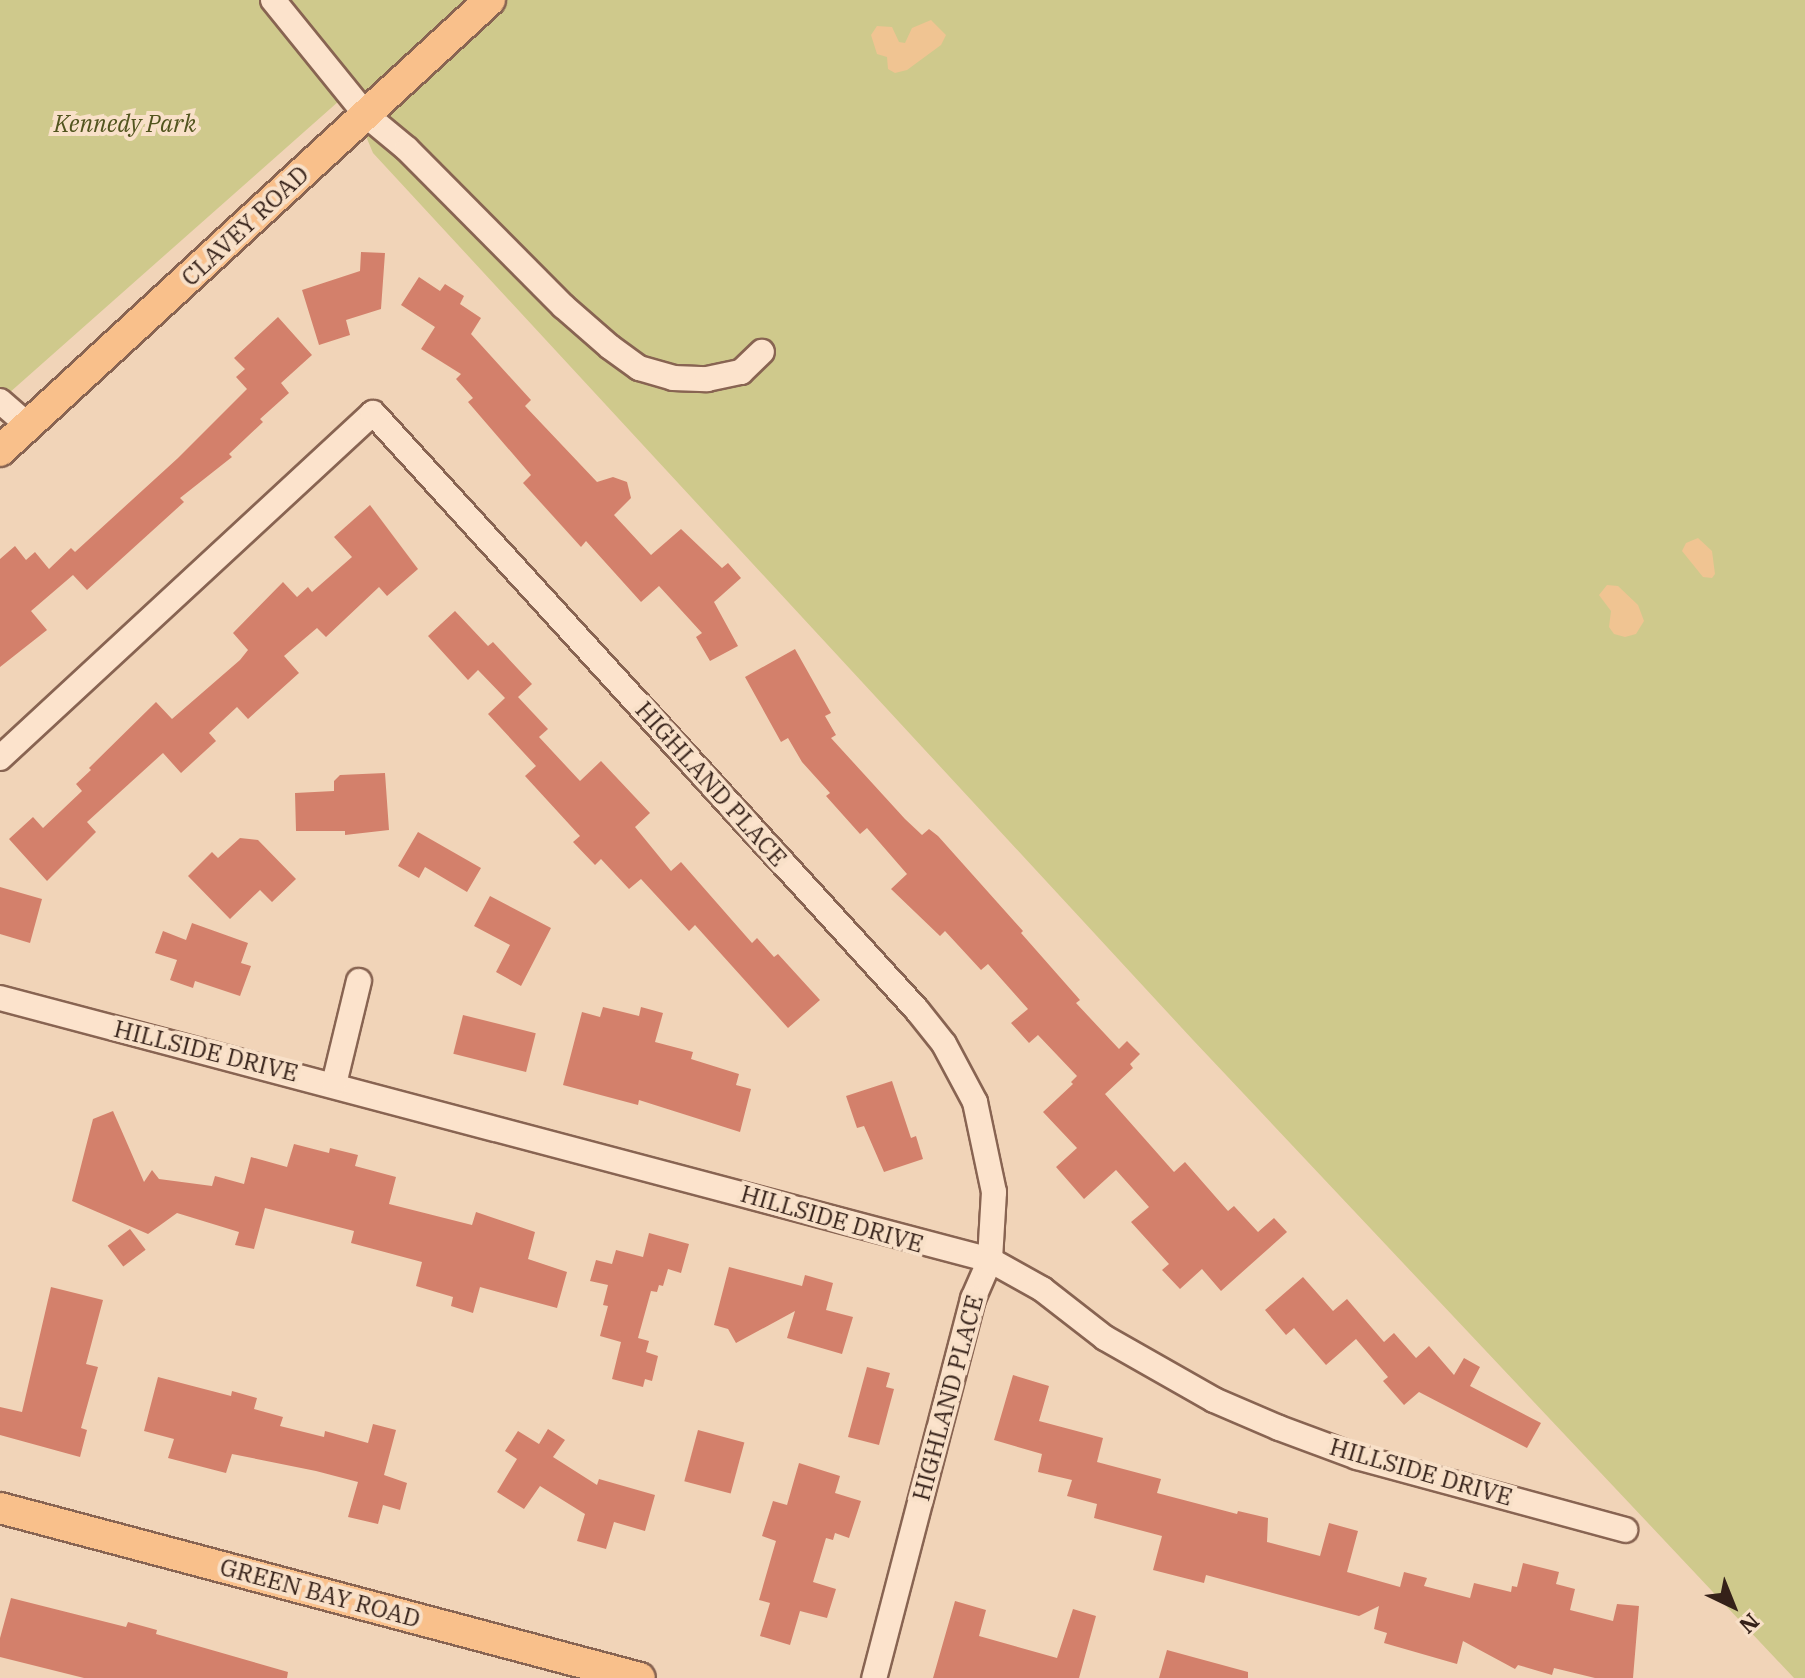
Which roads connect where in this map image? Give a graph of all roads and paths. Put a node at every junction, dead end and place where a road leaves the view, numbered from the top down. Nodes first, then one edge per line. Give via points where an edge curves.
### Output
1 (273, 0) edge
2 (490, 0) edge
3 (366, 115) junction
4 (762, 352) dead end
5 (0, 401) edge
6 (28, 425) junction
7 (0, 451) edge
8 (0, 758) edge
9 (359, 981) dead end
10 (0, 998) edge
11 (334, 1084) junction
12 (990, 1260) junction
13 (0, 1508) edge
14 (1625, 1530) dead end
15 (640, 1678) edge
16 (874, 1678) edge

1 - 3 street
2 - 3 main road, CLAVEY ROAD
3 - 4 street via 407,149 563,306 639,368 673,378 707,379 741,372
3 - 6 main road, CLAVEY ROAD
5 - 6 street
6 - 7 main road, CLAVEY ROAD
8 - 12 street, HIGHLAND PLACE via 373,413 944,1044 975,1102 988,1151 994,1192
9 - 11 street
10 - 11 street, HILLSIDE DRIVE
11 - 12 street, HILLSIDE DRIVE
12 - 14 street, HILLSIDE DRIVE via 1042,1289 1105,1338 1214,1400 1279,1428 1357,1457
12 - 16 street, HIGHLAND PLACE via 973,1299
13 - 15 main road, GREEN BAY ROAD

